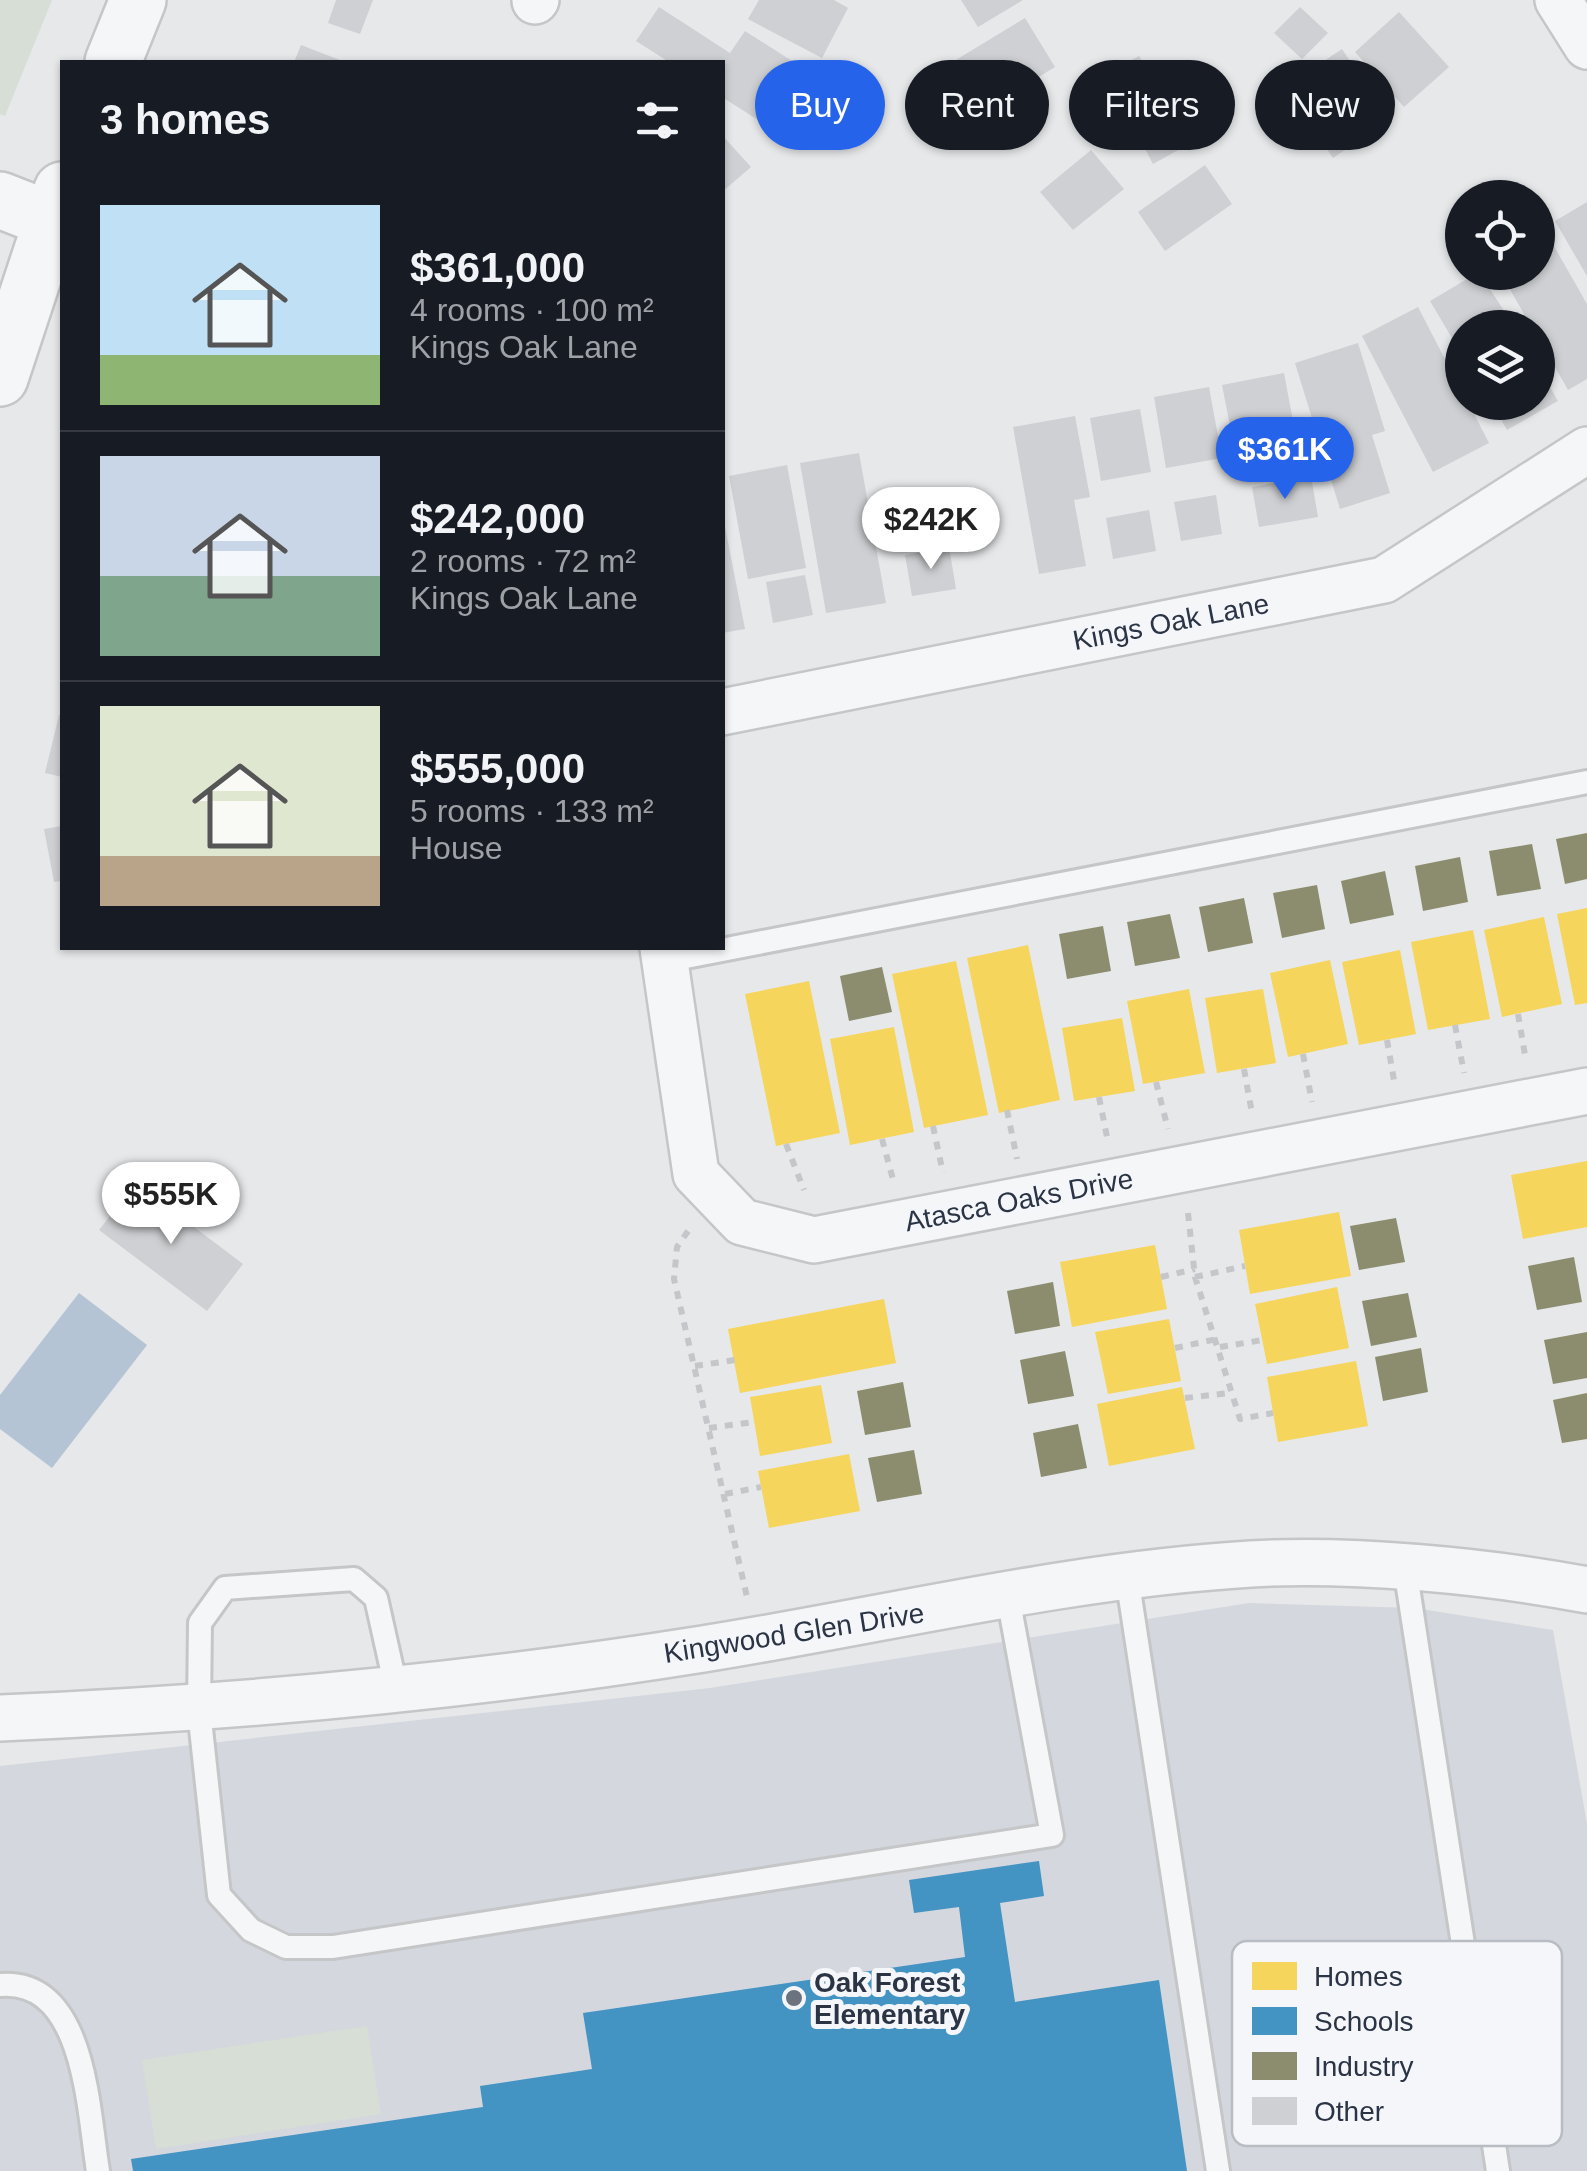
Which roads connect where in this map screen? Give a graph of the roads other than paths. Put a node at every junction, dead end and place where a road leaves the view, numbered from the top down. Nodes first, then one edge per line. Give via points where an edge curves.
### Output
1 (138, 0) edge
2 (1558, 0) edge
3 (1587, 46) edge
4 (114, 60) edge
5 (0, 200) edge
6 (60, 215) edge
7 (0, 378) edge
8 (1587, 450) edge
9 (725, 711) edge
10 (1587, 782) edge
11 (725, 943) edge
12 (664, 954) edge
13 (1587, 1091) edge
14 (1406, 1568) junction
15 (1127, 1577) junction
16 (1587, 1590) edge
17 (1008, 1597) junction
18 (398, 1692) junction
19 (199, 1710) junction
20 (0, 1718) edge
21 (1463, 1941) edge
22 (0, 1985) edge
23 (1494, 2146) edge
24 (98, 2171) edge
25 (1218, 2171) edge
26 (1498, 2171) edge

1 - 4 street
2 - 3 street
5 - 6 street
6 - 7 street
8 - 9 street, Kings Oak Lane via 1384,580
10 - 11 lane
12 - 13 street, Atasca Oaks Drive via 696,1174 742,1222 814,1240
14 - 15 street, Kingwood Glen Drive via 1254,1564
14 - 16 street, Kingwood Glen Drive
14 - 21 lane
15 - 17 street, Kingwood Glen Drive
15 - 25 lane
17 - 18 street, Kingwood Glen Drive
17 - 19 lane via 1052,1835 333,1948 286,1947 250,1930 219,1895
18 - 19 street, Kingwood Glen Drive
18 - 19 lane via 376,1598 354,1578 225,1588 200,1623
19 - 20 street, Kingwood Glen Drive
22 - 24 lane via 36,1992 70,2028
23 - 26 lane

